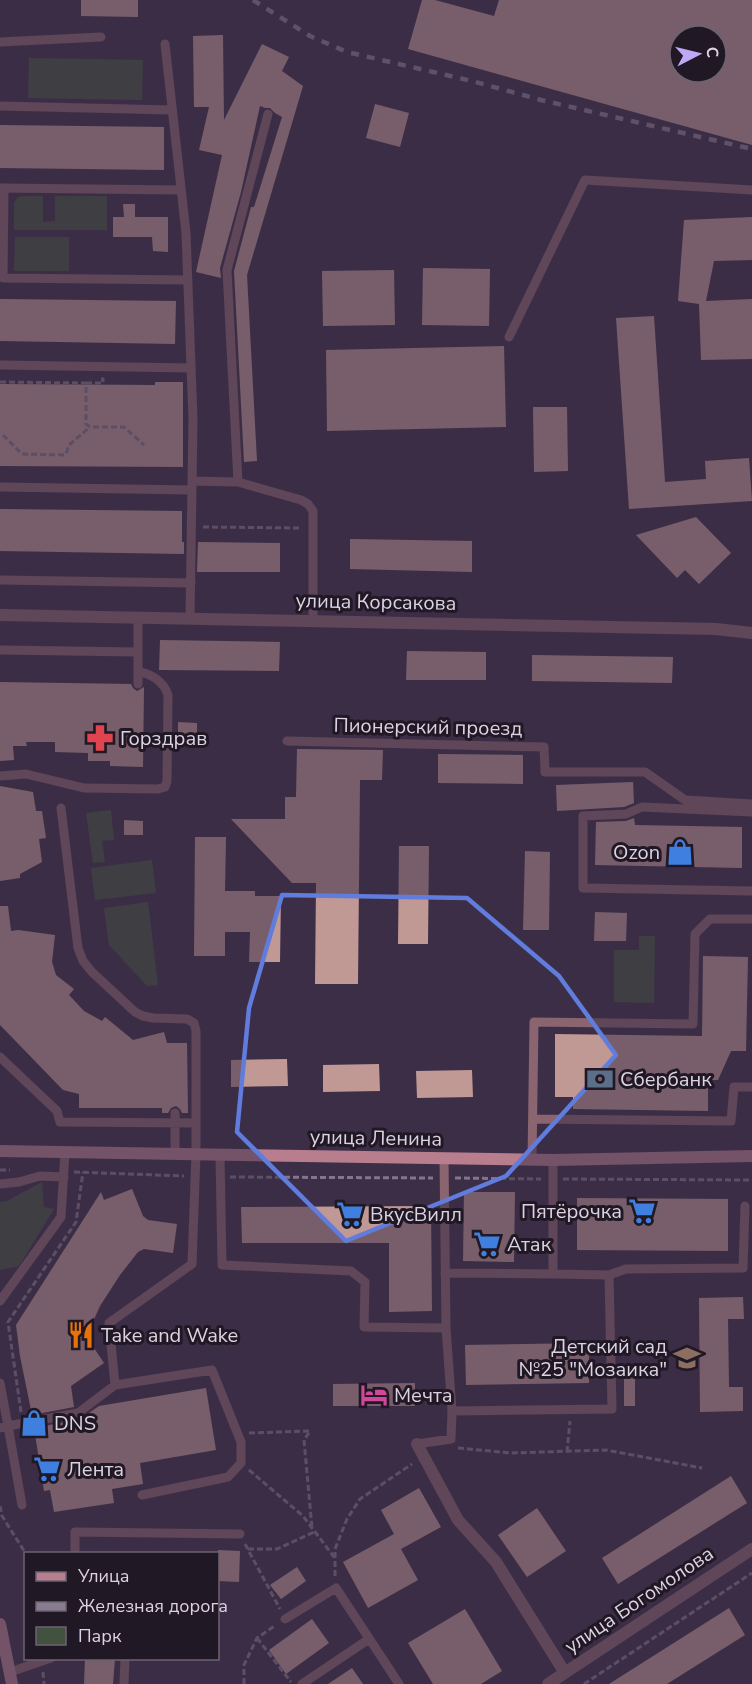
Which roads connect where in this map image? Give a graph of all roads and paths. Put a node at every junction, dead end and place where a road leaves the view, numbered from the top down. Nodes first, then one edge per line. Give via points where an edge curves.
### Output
1 (101, 37) dead end
2 (0, 42) edge
3 (165, 44) dead end
4 (0, 106) edge
5 (172, 110) junction
6 (268, 114) dead end
7 (2, 188) edge
8 (181, 190) junction
9 (752, 190) edge
10 (1, 278) edge
11 (188, 280) junction
12 (509, 337) dead end
13 (0, 365) edge
14 (191, 368) junction
15 (0, 382) edge
16 (90, 427) junction
17 (3, 435) dead end
18 (144, 445) dead end
19 (238, 482) junction
20 (192, 485) junction
21 (0, 487) edge
22 (192, 527) junction
23 (313, 528) junction
24 (0, 580) edge
25 (191, 583) junction
26 (0, 615) edge
27 (138, 617) junction
28 (190, 618) junction
29 (313, 621) junction
30 (752, 633) edge
31 (0, 650) edge
32 (138, 652) junction
33 (138, 672) junction
34 (138, 684) dead end
35 (287, 741) dead end
36 (0, 776) edge
37 (752, 804) edge
38 (61, 808) dead end
39 (752, 812) edge
40 (752, 891) edge
41 (752, 919) edge
42 (0, 1057) edge
43 (752, 1088) edge
44 (175, 1113) dead end
45 (533, 1119) junction
46 (175, 1123) junction
47 (196, 1123) junction
48 (0, 1151) edge
49 (65, 1152) junction
50 (175, 1154) junction
51 (196, 1154) junction
52 (220, 1155) junction
53 (752, 1156) edge
54 (444, 1158) junction
55 (532, 1160) junction
56 (553, 1160) junction
57 (0, 1170) edge
58 (11, 1170) dead end
59 (83, 1172) junction
60 (64, 1174) junction
61 (196, 1176) junction
62 (221, 1177) junction
63 (444, 1178) junction
64 (553, 1179) junction
65 (752, 1180) edge
66 (0, 1185) edge
67 (745, 1206) dead end
68 (445, 1273) junction
69 (553, 1274) junction
70 (609, 1275) junction
71 (0, 1301) edge
72 (446, 1328) junction
73 (0, 1383) edge
74 (115, 1385) junction
75 (570, 1409) junction
76 (452, 1411) junction
77 (23, 1424) junction
78 (4, 1427) edge
79 (238, 1433) junction
80 (417, 1444) joint
81 (452, 1447) dead end
82 (567, 1452) junction
83 (424, 1456) junction
84 (241, 1463) junction
85 (702, 1468) dead end
86 (141, 1495) dead end
87 (22, 1504) dead end
88 (0, 1506) edge
89 (314, 1529) junction
90 (240, 1534) joint
91 (248, 1549) junction
92 (752, 1549) edge
93 (25, 1552) edge
94 (75, 1552) edge
95 (335, 1558) junction
96 (752, 1573) edge
97 (336, 1588) junction
98 (285, 1619) junction
99 (0, 1624) edge
100 (257, 1638) junction
101 (369, 1639) junction
102 (49, 1660) edge
103 (125, 1660) edge
104 (565, 1673) junction
105 (11, 1678) edge
106 (124, 1684) edge
107 (244, 1684) edge
108 (292, 1684) edge
109 (302, 1684) edge
110 (399, 1684) edge
111 (548, 1684) edge
112 (584, 1684) edge

1 - 2 lane
3 - 5 lane
4 - 5 lane
5 - 8 lane
6 - 19 lane via 227,270
7 - 8 lane
7 - 10 lane
8 - 11 lane
9 - 12 lane via 585,180
10 - 11 lane
11 - 14 lane
13 - 14 lane
14 - 20 lane
15 - 16 path via 86,383 85,421
16 - 17 path via 69,445 64,455 22,454
16 - 18 path via 124,427
19 - 20 lane
19 - 23 lane via 308,504 313,511
20 - 21 lane
20 - 22 lane
22 - 23 path
22 - 25 lane
23 - 29 lane
24 - 25 lane
25 - 28 lane
26 - 27 street, улица Корсакова
27 - 28 street, улица Корсакова
27 - 32 lane
28 - 29 street, улица Корсакова
29 - 30 street, улица Корсакова via 716,629
31 - 32 lane
32 - 33 lane
33 - 34 lane
33 - 36 lane via 161,682 168,695 165,787 84,788 26,774
35 - 37 lane, Пионерский проезд via 544,747 545,772 645,772 686,800
38 - 47 lane via 78,948 83,961 135,1012 194,1023
39 - 40 lane via 642,807 626,814 583,816 583,888
41 - 45 lane via 710,919 694,934 693,1024 534,1022
42 - 46 lane via 57,1112 60,1122
43 - 45 lane via 734,1087 731,1121
44 - 46 lane
45 - 55 lane
46 - 47 lane
46 - 50 lane
47 - 51 lane
48 - 49 main road, улица Ленина
49 - 50 main road, улица Ленина
49 - 60 lane
50 - 51 main road, улица Ленина
51 - 52 main road, улица Ленина
51 - 61 lane
52 - 54 main road, улица Ленина
52 - 62 lane
53 - 56 main road, улица Ленина
54 - 55 main road, улица Ленина
54 - 63 lane
55 - 56 main road, улица Ленина
56 - 64 lane
57 - 58 path
59 - 60 path
59 - 61 path
59 - 77 path via 76,1222 8,1322
60 - 66 lane
60 - 71 lane via 61,1216
61 - 74 lane via 192,1264 109,1323
62 - 63 path
62 - 72 lane via 222,1265 351,1270 365,1282 364,1327
63 - 64 path
63 - 68 lane
64 - 65 path
64 - 69 lane
67 - 70 lane via 743,1268 626,1269
68 - 69 lane
68 - 72 lane
69 - 70 lane
70 - 75 lane via 612,1409
72 - 76 lane
73 - 78 lane
74 - 77 lane via 78,1413
74 - 79 lane via 212,1371
75 - 76 lane
75 - 82 path
76 - 80 lane via 451,1438
77 - 78 lane
78 - 87 lane
79 - 84 lane
79 - 89 path via 310,1431 304,1440
80 - 83 street
81 - 82 path via 511,1453
82 - 85 path via 606,1450
83 - 95 path via 360,1498 347,1519
83 - 104 street via 458,1520 496,1562
84 - 86 lane via 228,1477
84 - 89 path
88 - 93 path
89 - 91 path via 277,1549
89 - 95 path
90 - 91 path
90 - 94 lane via 75,1532
91 - 98 path
92 - 104 street, улица Богомолова
95 - 97 path
96 - 112 path
97 - 98 lane
97 - 101 lane
98 - 100 path
99 - 105 main road
100 - 107 path via 244,1665
100 - 108 path
101 - 109 lane
101 - 110 lane
102 - 105 lane
103 - 106 lane
104 - 111 street, улица Богомолова

